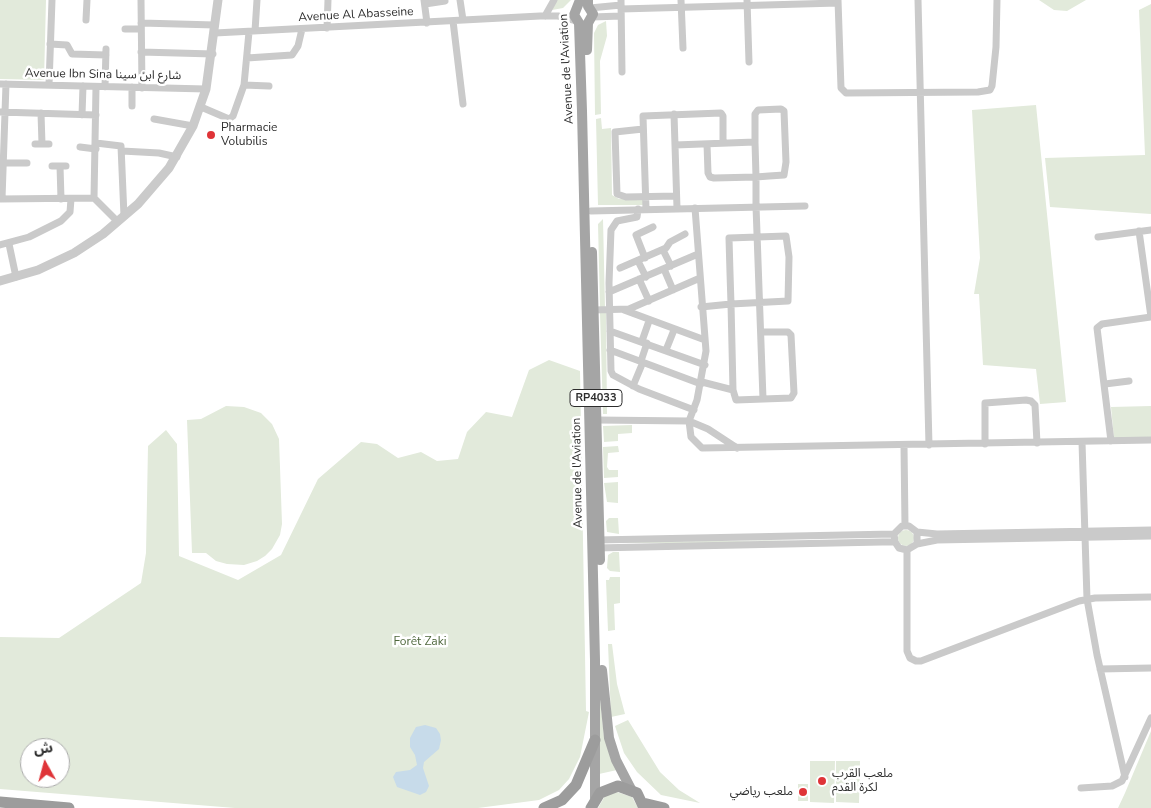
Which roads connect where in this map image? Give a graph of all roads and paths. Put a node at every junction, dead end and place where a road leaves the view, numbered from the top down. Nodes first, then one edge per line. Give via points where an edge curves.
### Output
1 (52, 0) edge
2 (87, 0) edge
3 (141, 0) edge
4 (218, 0) edge
5 (257, 0) edge
6 (328, 0) edge
7 (460, 0) edge
8 (554, 0) edge
9 (918, 0) edge
10 (997, 0) edge
11 (445, 1) edge
12 (838, 1) edge
13 (424, 2) edge
14 (682, 3) edge
15 (747, 3) edge
16 (621, 7) edge
17 (584, 11) edge
18 (545, 16) junction
19 (558, 16) junction
20 (86, 20) dead end
21 (463, 20) junction
22 (453, 21) junction
23 (427, 23) junction
24 (141, 26) junction
25 (327, 28) junction
26 (125, 29) dead end
27 (215, 29) junction
28 (302, 29) junction
29 (252, 31) junction
30 (50, 44) junction
31 (683, 48) dead end
32 (141, 52) junction
33 (213, 54) junction
34 (247, 58) junction
35 (749, 62) dead end
36 (622, 72) dead end
37 (3, 84) edge
38 (244, 84) junction
39 (49, 85) junction
40 (83, 86) junction
41 (269, 86) dead end
42 (96, 87) junction
43 (105, 87) junction
44 (132, 87) junction
45 (142, 88) junction
46 (206, 89) junction
47 (920, 92) junction
48 (463, 104) dead end
49 (132, 106) dead end
50 (201, 107) junction
51 (3, 112) edge
52 (41, 113) junction
53 (674, 114) junction
54 (82, 115) junction
55 (96, 115) junction
56 (154, 119) dead end
57 (194, 126) junction
58 (643, 129) junction
59 (754, 142) junction
60 (723, 143) junction
61 (42, 144) dead end
62 (706, 144) junction
63 (675, 145) junction
64 (96, 146) junction
65 (80, 148) dead end
66 (122, 151) junction
67 (177, 157) junction
68 (27, 164) dead end
69 (59, 166) dead end
70 (2, 168) edge
71 (756, 177) junction
72 (676, 196) junction
73 (645, 197) junction
74 (94, 198) junction
75 (1, 199) edge
76 (61, 199) junction
77 (71, 199) junction
78 (756, 206) junction
79 (805, 206) dead end
80 (677, 208) junction
81 (695, 208) junction
82 (642, 209) junction
83 (591, 211) junction
84 (121, 219) junction
85 (654, 227) dead end
86 (1151, 230) edge
87 (1139, 231) junction
88 (685, 234) dead end
89 (757, 236) junction
90 (1098, 237) dead end
91 (8, 244) junction
92 (0, 245) edge
93 (663, 250) junction
94 (698, 254) junction
95 (642, 259) junction
96 (620, 268) dead end
97 (667, 268) junction
98 (16, 277) junction
99 (642, 278) junction
100 (700, 278) junction
101 (0, 281) edge
102 (673, 290) junction
103 (609, 292) junction
104 (649, 300) junction
105 (759, 303) junction
106 (731, 304) junction
107 (702, 307) junction
108 (594, 310) junction
109 (610, 310) junction
110 (623, 310) junction
111 (1151, 317) edge
112 (649, 320) junction
113 (674, 330) junction
114 (610, 331) junction
115 (761, 332) junction
116 (705, 340) junction
117 (644, 342) junction
118 (610, 350) junction
119 (666, 350) junction
120 (642, 362) junction
121 (705, 365) junction
122 (1129, 381) dead end
123 (701, 383) junction
124 (1104, 384) junction
125 (633, 386) junction
126 (733, 390) junction
127 (763, 399) junction
128 (694, 410) junction
129 (596, 420) junction
130 (689, 421) junction
131 (1151, 440) edge
132 (1111, 441) junction
133 (1082, 442) junction
134 (1037, 443) junction
135 (985, 444) junction
136 (929, 445) junction
137 (904, 446) junction
138 (740, 449) junction
139 (905, 526) junction
140 (1151, 530) edge
141 (917, 532) junction
142 (894, 534) junction
143 (1085, 534) junction
144 (974, 536) junction
145 (1151, 536) edge
146 (895, 542) junction
147 (596, 544) junction
148 (916, 544) junction
149 (907, 550) junction
150 (1151, 596) edge
151 (1087, 599) junction
152 (1151, 668) edge
153 (1100, 669) junction
154 (1151, 718) edge
155 (595, 740) junction
156 (1125, 777) junction
157 (1081, 788) dead end
158 (631, 789) junction
159 (0, 802) edge
160 (593, 804) edge
161 (644, 806) edge
162 (69, 808) edge
163 (544, 808) edge
164 (580, 808) edge
165 (664, 808) edge

1 - 30 street
2 - 20 street
3 - 24 street
4 - 27 street
5 - 29 street
6 - 25 street
7 - 21 street
8 - 18 street
9 - 47 street
10 - 47 street via 991,89
11 - 13 street
12 - 15 street
12 - 47 street via 843,92
13 - 23 street
14 - 15 street
14 - 16 street
14 - 31 street
15 - 35 street
16 - 17 street
16 - 36 street
17 - 19 street, Avenue Al Abasseine
17 - 19 street, Avenue Al Abasseine
17 - 83 main road, Avenue de l'Aviation / RP4033
17 - 147 main road, Avenue de l'Aviation / RP4033
18 - 19 street, Avenue Al Abasseine
18 - 21 street, Avenue Al Abasseine
21 - 22 street, Avenue Al Abasseine
22 - 23 street, Avenue Al Abasseine
22 - 48 street
23 - 25 street, Avenue Al Abasseine
24 - 26 street, Avenue Al Abasseine
24 - 27 street, Avenue Al Abasseine
24 - 32 street
25 - 28 street, Avenue Al Abasseine
27 - 29 street, Avenue Al Abasseine
27 - 33 street
28 - 29 street, Avenue Al Abasseine
28 - 34 street via 292,55
29 - 34 street
30 - 39 street
30 - 43 street via 67,45 73,54 106,52
32 - 33 street
32 - 45 street
33 - 46 street
34 - 38 street
37 - 39 street, Avenue Ibn Sina شارع ابن سينا
37 - 51 street
38 - 41 street
38 - 50 street via 231,118
39 - 40 street, Avenue Ibn Sina شارع ابن سينا
40 - 42 street, Avenue Ibn Sina شارع ابن سينا
40 - 54 street
42 - 43 street, Avenue Ibn Sina شارع ابن سينا
42 - 55 street
43 - 44 street, Avenue Ibn Sina شارع ابن سينا
44 - 45 street, Avenue Ibn Sina شارع ابن سينا
44 - 49 street
45 - 46 street, Avenue Ibn Sina شارع ابن سينا
46 - 50 street
47 - 136 street
50 - 57 street
51 - 52 street
51 - 70 street
52 - 54 street
52 - 61 street
53 - 58 street via 644,115
53 - 60 street via 722,113
53 - 63 street
54 - 55 street
55 - 64 street
56 - 57 street
57 - 67 street
58 - 73 street
58 - 73 street via 617,130 614,145 617,194
59 - 60 street
59 - 71 street
59 - 71 street via 756,111 783,110 785,174
60 - 62 street
62 - 63 street
62 - 71 street via 709,177
63 - 72 street
64 - 65 street
64 - 66 street via 119,144
64 - 74 street
66 - 67 street
66 - 84 street
67 - 84 street via 150,192
68 - 70 street
69 - 76 street
70 - 75 street
71 - 78 street
72 - 73 street
72 - 80 street
73 - 82 street
74 - 77 street
74 - 84 street
75 - 76 street
76 - 77 street
77 - 91 street via 70,212 65,218
78 - 79 street
78 - 81 street
78 - 89 street
80 - 81 street
80 - 82 street
81 - 94 street
82 - 83 street
82 - 103 street via 637,217 618,221 612,227
83 - 108 main road, Avenue de l'Aviation / RP4033
84 - 98 street via 74,253
85 - 95 street via 636,235
86 - 87 street
87 - 90 street
87 - 111 street
88 - 93 street
89 - 105 street
89 - 105 street via 786,236 789,258 789,300
89 - 106 street via 729,238
91 - 92 street
91 - 98 street
93 - 95 street
93 - 97 street
94 - 97 street
94 - 100 street
95 - 96 street
95 - 99 street
97 - 99 street
97 - 102 street
98 - 101 street
99 - 103 street
99 - 104 street
100 - 102 street
100 - 107 street
102 - 104 street
103 - 109 street
104 - 110 street
105 - 106 street
105 - 115 street
106 - 107 street
106 - 126 street
107 - 116 street
108 - 109 street
108 - 129 main road, Avenue de l'Aviation / RP4033
109 - 110 street
109 - 114 street
110 - 112 street
111 - 124 street via 1098,326
112 - 113 street
112 - 117 street
113 - 116 street
113 - 119 street
114 - 117 street
114 - 118 street
115 - 127 street
115 - 127 street via 790,333 793,368 793,398
116 - 121 street
117 - 119 street
117 - 120 street
118 - 120 street
118 - 125 street via 612,373
119 - 121 street
120 - 123 street
120 - 125 street
121 - 123 street
122 - 124 street
123 - 126 street
123 - 128 street
124 - 132 street
125 - 128 street
126 - 127 street via 736,400
128 - 130 street
129 - 130 street
129 - 147 main road, Avenue de l'Aviation / RP4033
130 - 138 street
130 - 138 street via 691,437 702,448
131 - 132 street
132 - 133 street
133 - 134 street
133 - 143 street
134 - 135 street
134 - 135 street via 1035,405 1026,400 985,402
135 - 136 street
136 - 137 street
137 - 138 street
137 - 139 street
139 - 141 street
139 - 142 street
140 - 143 street
141 - 144 street
141 - 148 street
142 - 146 street
142 - 147 street
143 - 144 street
143 - 145 street
143 - 151 street
144 - 148 street
146 - 147 street
146 - 149 street
147 - 155 main road, Avenue de l'Aviation / RP4033
147 - 158 main road, Avenue de l'Aviation / RP4033 via 606,727 616,760
148 - 149 street
149 - 151 street via 907,651 916,661
150 - 151 street
151 - 153 street
152 - 153 street
153 - 156 street
154 - 156 street
155 - 160 main road, Avenue de l'Aviation / RP4033
155 - 163 highway via 576,785 562,800
156 - 157 street via 1114,786
158 - 160 highway via 612,787
158 - 161 highway
159 - 162 highway
160 - 164 highway
161 - 165 highway

